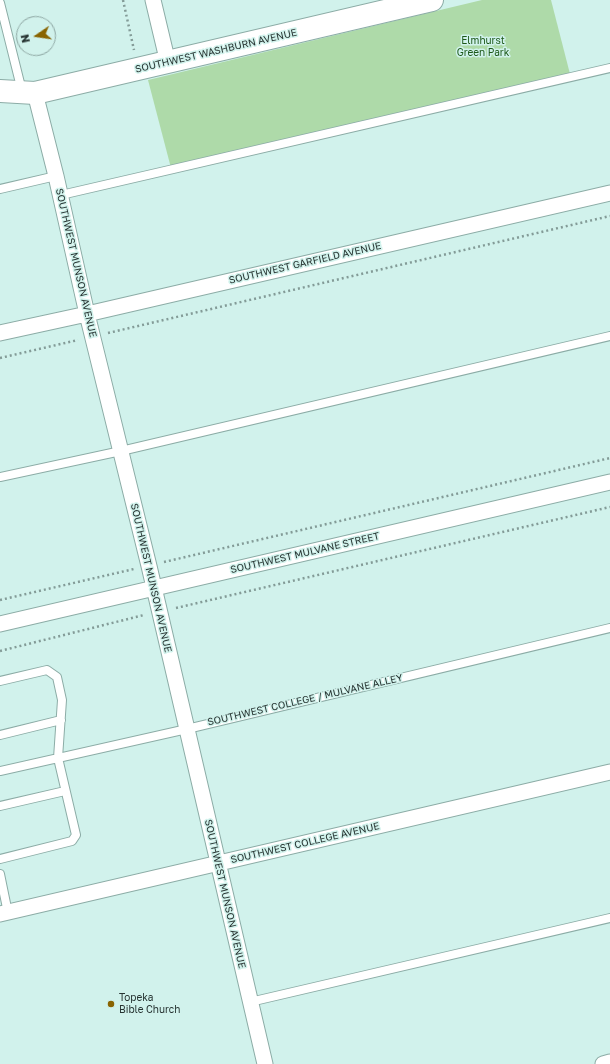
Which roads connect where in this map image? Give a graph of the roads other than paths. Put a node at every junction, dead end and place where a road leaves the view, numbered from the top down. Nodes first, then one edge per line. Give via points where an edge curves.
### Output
1 (153, 0) edge
2 (432, 0) edge
3 (0, 2) edge
4 (168, 63) junction
5 (610, 68) edge
6 (0, 91) edge
7 (29, 93) junction
8 (56, 176) junction
9 (0, 189) edge
10 (610, 193) edge
11 (61, 195) junction
12 (87, 314) junction
13 (0, 333) edge
14 (610, 336) edge
15 (121, 451) junction
16 (0, 477) edge
17 (610, 482) edge
18 (154, 588) junction
19 (0, 624) edge
20 (610, 628) edge
21 (0, 681) edge
22 (61, 720) junction
23 (187, 729) junction
24 (0, 735) edge
25 (58, 758) junction
26 (0, 772) edge
27 (610, 772) edge
28 (65, 791) junction
29 (0, 806) edge
30 (0, 859) edge
31 (218, 863) junction
32 (0, 874) edge
33 (4, 914) edge
34 (610, 918) edge
35 (250, 1002) junction
36 (610, 1062) edge
37 (265, 1064) edge
38 (603, 1064) edge

1 - 4 street
2 - 4 main road, SOUTHWEST WASHBURN AVENUE
3 - 7 lane
4 - 7 main road, SOUTHWEST WASHBURN AVENUE
5 - 11 lane
6 - 7 main road, SOUTHWEST WASHBURN AVENUE
7 - 8 street, SOUTHWEST MUNSON AVENUE
8 - 9 lane
8 - 11 street, SOUTHWEST MUNSON AVENUE
10 - 12 street, SOUTHWEST GARFIELD AVENUE
11 - 12 street, SOUTHWEST MUNSON AVENUE
12 - 13 street, SOUTHWEST GARFIELD AVENUE
12 - 15 street, SOUTHWEST MUNSON AVENUE
14 - 15 lane
15 - 16 lane
15 - 18 street, SOUTHWEST MUNSON AVENUE
17 - 18 street, SOUTHWEST MULVANE STREET
18 - 19 street, SOUTHWEST MULVANE STREET
18 - 23 street, SOUTHWEST MUNSON AVENUE
20 - 23 lane, SOUTHWEST COLLEGE / MULVANE ALLEY
21 - 22 lane via 47,670 57,677 62,700
22 - 24 lane
22 - 25 lane
23 - 25 lane, SOUTHWEST COLLEGE / MULVANE ALLEY
23 - 31 street, SOUTHWEST MUNSON AVENUE
25 - 26 lane, SOUTHWEST COLLEGE / MULVANE ALLEY
25 - 28 lane
27 - 31 street, SOUTHWEST COLLEGE AVENUE
28 - 29 lane
28 - 30 lane via 76,835 72,841
31 - 33 street, SOUTHWEST COLLEGE AVENUE
31 - 35 street, SOUTHWEST MUNSON AVENUE
32 - 33 lane
34 - 35 lane
35 - 37 street, SOUTHWEST MUNSON AVENUE
36 - 38 street

